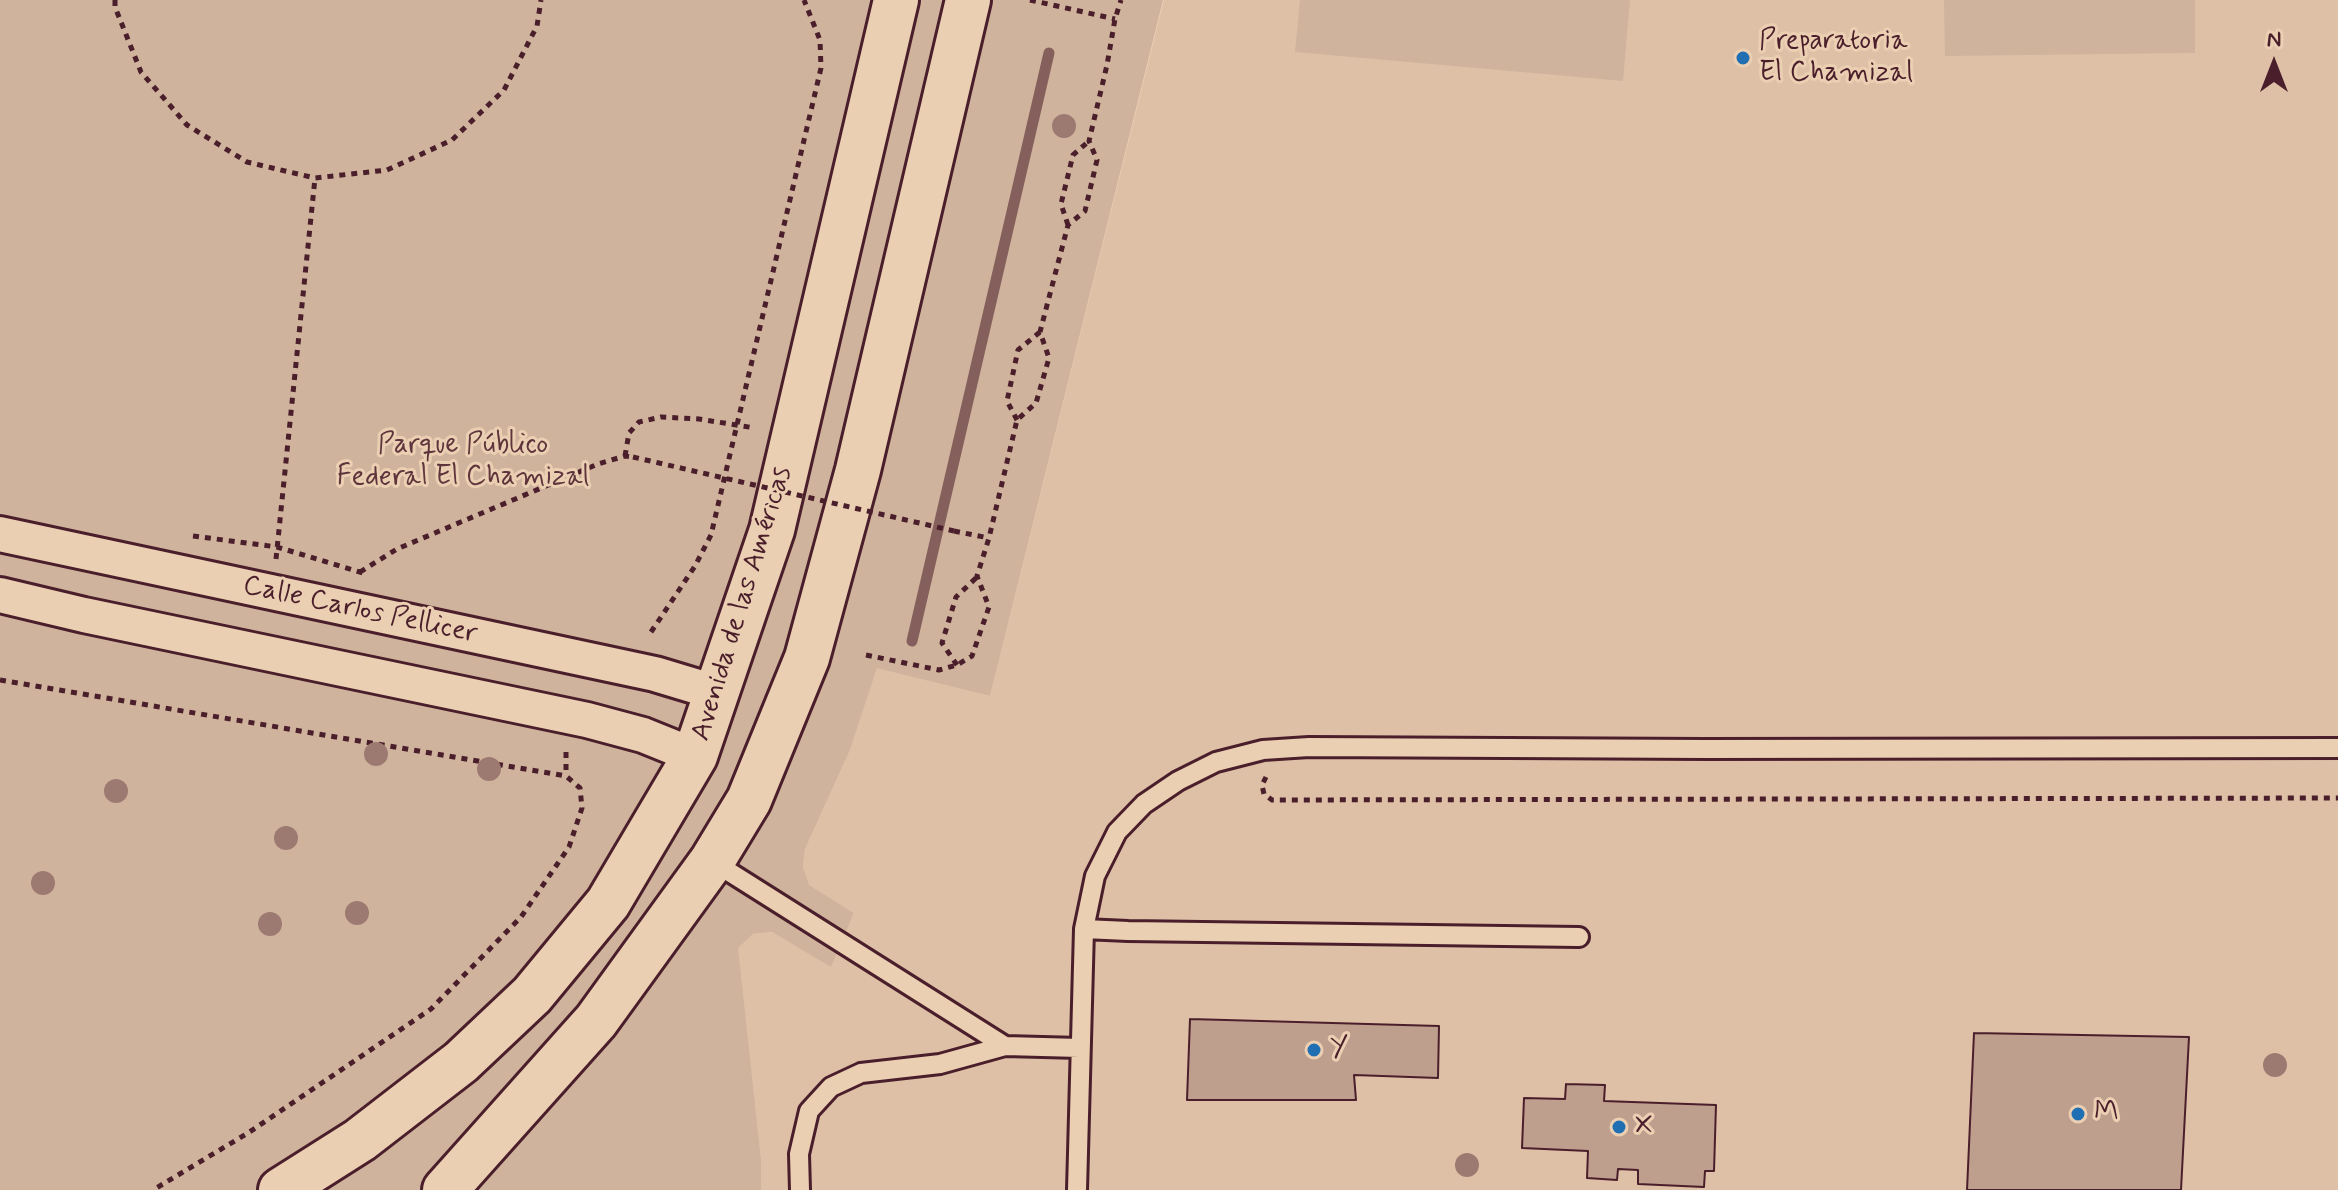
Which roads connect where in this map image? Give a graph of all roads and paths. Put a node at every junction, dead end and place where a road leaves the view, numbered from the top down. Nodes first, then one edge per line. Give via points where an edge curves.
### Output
1 (115, 0) edge
2 (541, 0) edge
3 (804, 0) edge
4 (896, 0) edge
5 (968, 0) edge
6 (1030, 0) edge
7 (1121, 0) edge
8 (1115, 19) junction
9 (1089, 141) junction
10 (315, 178) junction
11 (1068, 225) junction
12 (1040, 332) junction
13 (1017, 420) junction
14 (737, 425) junction
15 (760, 429) dead end
16 (625, 456) junction
17 (0, 534) edge
18 (989, 538) junction
19 (360, 572) dead end
20 (977, 576) junction
21 (272, 592) junction
22 (0, 595) edge
23 (651, 632) dead end
24 (866, 655) dead end
25 (957, 665) junction
26 (0, 680) edge
27 (718, 693) junction
28 (2338, 748) edge
29 (566, 752) dead end
30 (695, 756) junction
31 (1273, 773) dead end
32 (566, 776) junction
33 (2338, 798) edge
34 (712, 861) junction
35 (1084, 929) junction
36 (1579, 937) dead end
37 (1005, 1046) junction
38 (1080, 1048) junction
39 (153, 1190) edge
40 (281, 1190) edge
41 (445, 1190) edge
42 (800, 1190) edge
43 (1077, 1190) edge

1 - 10 path via 141,72 187,125 247,162
2 - 10 path via 537,26 504,90 452,140 387,170
3 - 14 path via 820,40 821,68
4 - 27 highway, Avenida de las Américas via 772,530
5 - 34 highway via 858,470 807,658 749,800
6 - 8 path
7 - 8 path
8 - 9 path
9 - 11 path via 1073,155 1061,204
9 - 11 path via 1097,160 1085,211
10 - 21 path
11 - 12 path
12 - 13 path via 1049,358 1036,403
12 - 13 path via 1018,350 1007,401
13 - 18 path
14 - 15 path
14 - 16 path via 661,417 639,422 629,433
14 - 23 path via 711,535
16 - 18 path, bridge
16 - 19 path via 397,549
17 - 21 street, Calle Carlos Pellicer
18 - 20 path
20 - 25 path via 989,607 972,656
20 - 25 path via 956,597 942,643
21 - 27 street, Calle Carlos Pellicer via 655,674
22 - 30 street via 587,720
24 - 25 path via 939,670
26 - 32 path
27 - 30 highway, Avenida de las Américas
28 - 35 lane via 1263,750 1216,762 1144,804 1117,832 1095,876
29 - 32 path
30 - 40 highway, Avenida de las Américas via 608,903 532,995 461,1062 360,1140
31 - 33 path via 1262,785 1272,800
32 - 39 path via 580,788 582,808 569,847 521,917 431,1009 248,1133
34 - 37 lane
34 - 41 highway via 596,1021
35 - 36 lane
35 - 38 lane
37 - 38 lane
37 - 42 lane via 940,1064 861,1073 831,1087 809,1111 799,1154
38 - 43 lane

